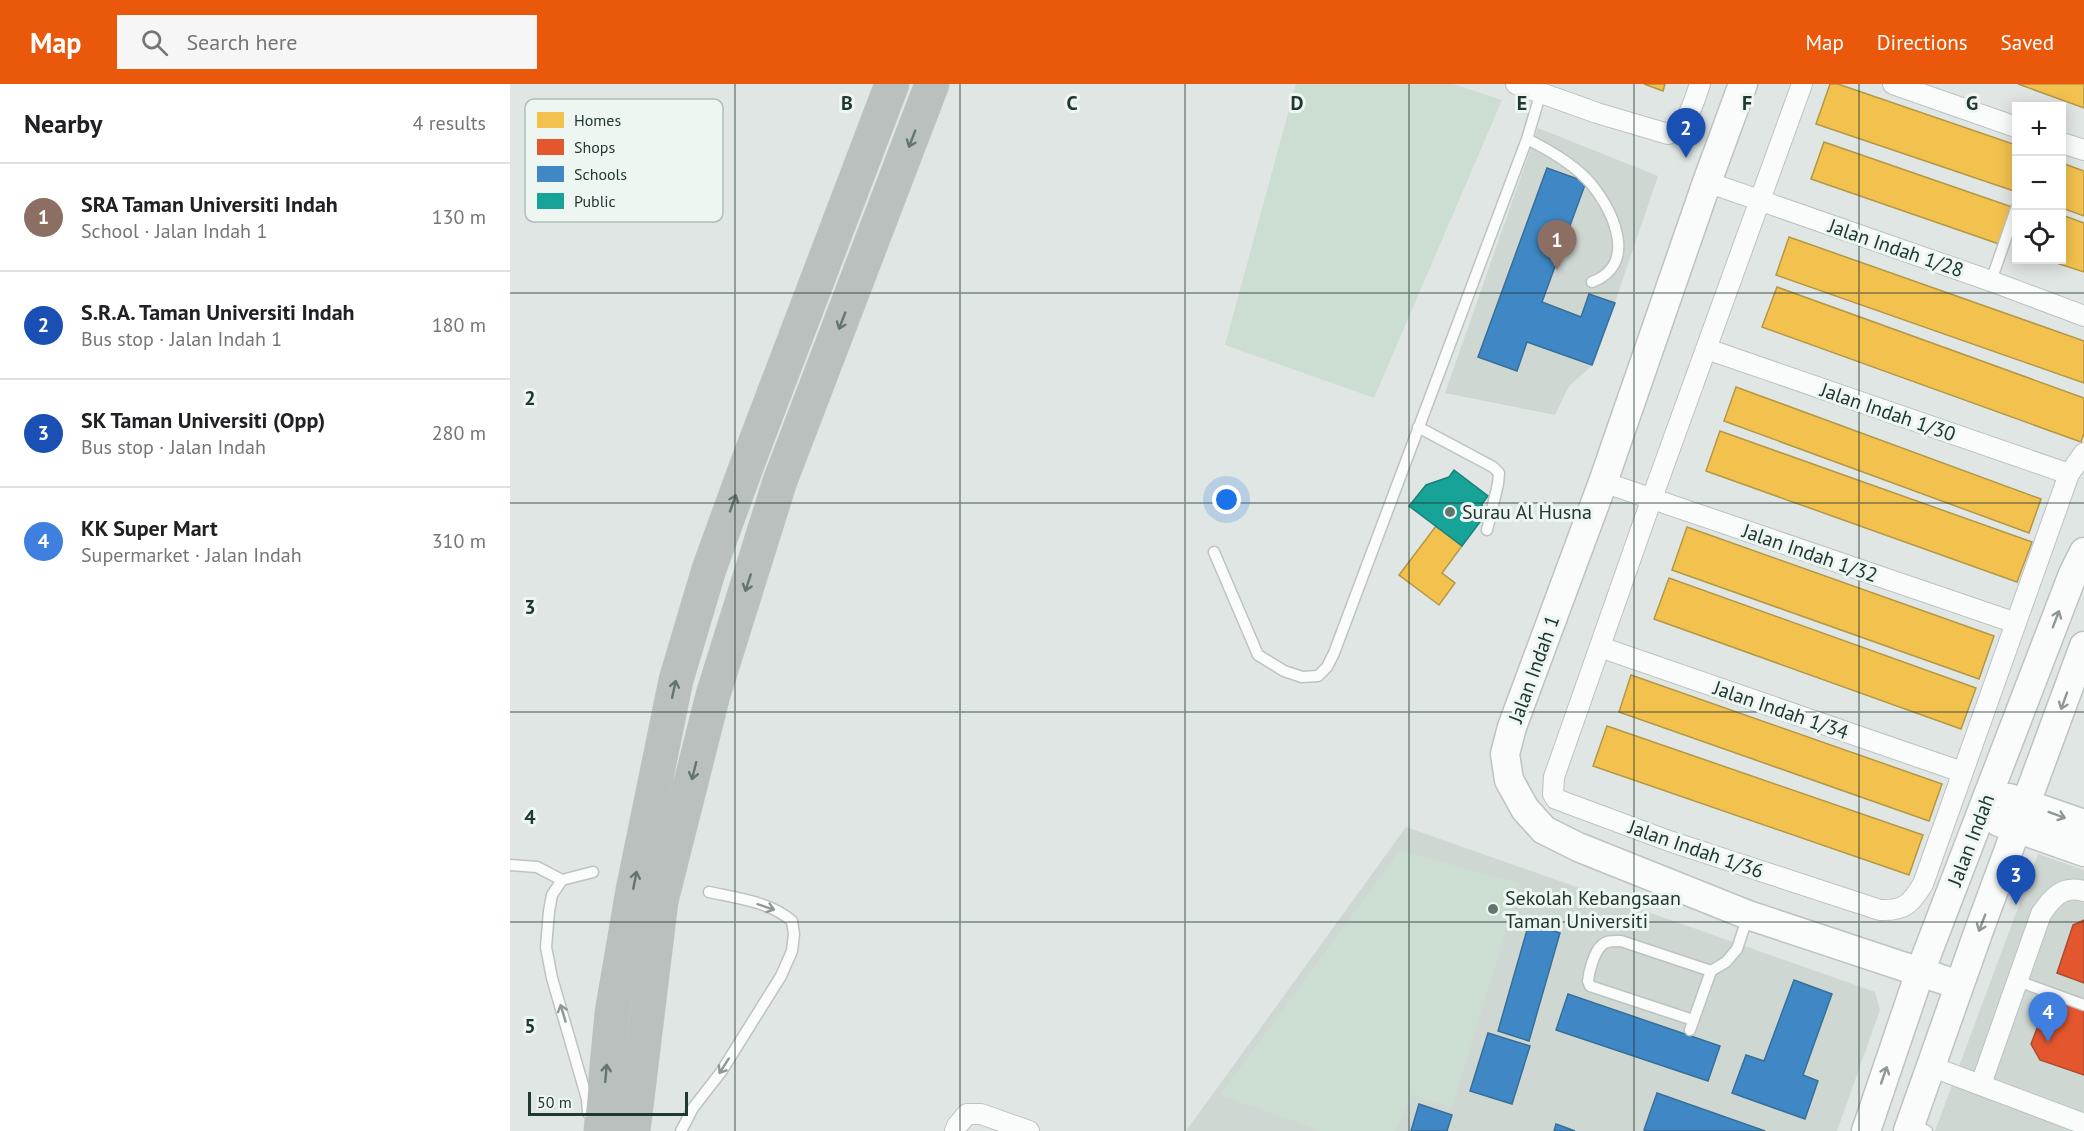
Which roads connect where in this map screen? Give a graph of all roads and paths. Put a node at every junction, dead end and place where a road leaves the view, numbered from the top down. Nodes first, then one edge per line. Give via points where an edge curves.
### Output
1 (892, 84) edge
2 (933, 84) edge
3 (1516, 84) edge
4 (1700, 84) edge
5 (1743, 84) edge
6 (1802, 84) edge
7 (1893, 84) edge
8 (1541, 92) junction
9 (2012, 126) edge
10 (1527, 139) junction
11 (2066, 145) edge
12 (2084, 150) edge
13 (1707, 182) junction
14 (1760, 200) junction
15 (2016, 210) edge
16 (1991, 281) junction
17 (1592, 282) dead end
18 (2084, 316) edge
19 (1707, 349) junction
20 (1418, 427) junction
21 (2084, 453) edge
22 (2069, 474) junction
23 (1603, 482) junction
24 (1652, 498) junction
25 (1487, 530) dead end
26 (1214, 552) dead end
27 (2084, 552) edge
28 (2016, 623) junction
29 (2084, 646) edge
30 (1600, 647) junction
31 (1962, 772) junction
32 (1985, 803) junction
33 (2022, 816) junction
34 (2084, 824) edge
35 (2084, 852) edge
36 (510, 865) edge
37 (593, 872) dead end
38 (562, 880) junction
39 (2084, 891) edge
40 (709, 892) dead end
41 (1748, 915) junction
42 (1711, 971) junction
43 (1920, 972) junction
44 (2018, 981) junction
45 (1959, 985) junction
46 (2084, 1005) edge
47 (1930, 1066) junction
48 (1981, 1084) junction
49 (2084, 1124) edge
50 (595, 1126) edge
51 (1915, 1128) edge
52 (633, 1131) edge
53 (681, 1131) edge
54 (956, 1131) edge
55 (1029, 1131) edge
56 (1866, 1131) edge

50 -> 1 highway via 633,890 676,680 744,472
2 -> 52 highway via 780,481 713,695 661,901
3 - 8 street
4 - 8 street via 1686,120 1668,134
5 - 13 street, Jalan Indah 1
6 - 14 street, Jalan Indah 1/36
7 - 9 street
8 - 10 lane
10 - 17 lane via 1580,173 1610,215 1618,234 1618,255 1613,270
10 - 20 lane
11 - 12 street
13 - 14 street, Jalan Indah 1/28
13 - 23 street, Jalan Indah 1
14 - 16 street, Jalan Indah 1/28
14 - 19 street, Jalan Indah 1/36
15 - 16 lane
16 - 18 street, Jalan Indah 1/28
19 - 22 street, Jalan Indah 1/30
19 - 24 street, Jalan Indah 1/36
20 - 25 lane via 1499,473
20 - 26 lane via 1334,653 1318,676 1302,677 1284,671 1258,655
21 - 22 street
22 - 28 street
23 - 24 street, Jalan Indah 1/32
23 - 41 street, Jalan Indah 1 via 1512,727 1505,754 1509,780 1544,830
24 - 28 street, Jalan Indah 1/32
24 - 30 street, Jalan Indah 1/36
32 -> 27 street, Jalan Indah
28 - 31 street
29 -> 33 street, Jalan Indah
30 - 31 street, Jalan Indah 1/34
30 - 31 street, Jalan Indah 1/36 via 1561,757 1553,794 1561,802 1668,841 1880,910 1894,911 1907,906 1923,884
32 - 33 street
32 - 43 street, Jalan Indah
33 -> 34 street
33 - 35 street
33 -> 45 street, Jalan Indah
36 - 38 lane via 537,867
37 - 38 lane
50 -> 38 lane via 546,947 552,895
39 - 44 street via 2062,892 2051,898 2041,914
40 -> 53 lane via 783,912 792,921 794,934 792,951 781,976
41 - 42 lane via 1737,949
41 - 43 street, Jalan Indah 1
42 - 42 lane via 1610,940 1601,945 1588,981 1590,986 1691,1025
43 - 45 street, Jalan Indah 1
56 -> 43 street, Jalan Indah
44 - 46 lane
44 - 48 street
45 - 47 street, Jalan Indah
47 - 48 street
47 - 51 street, Jalan Indah
48 - 49 street
54 - 55 street via 967,1114 981,1114

